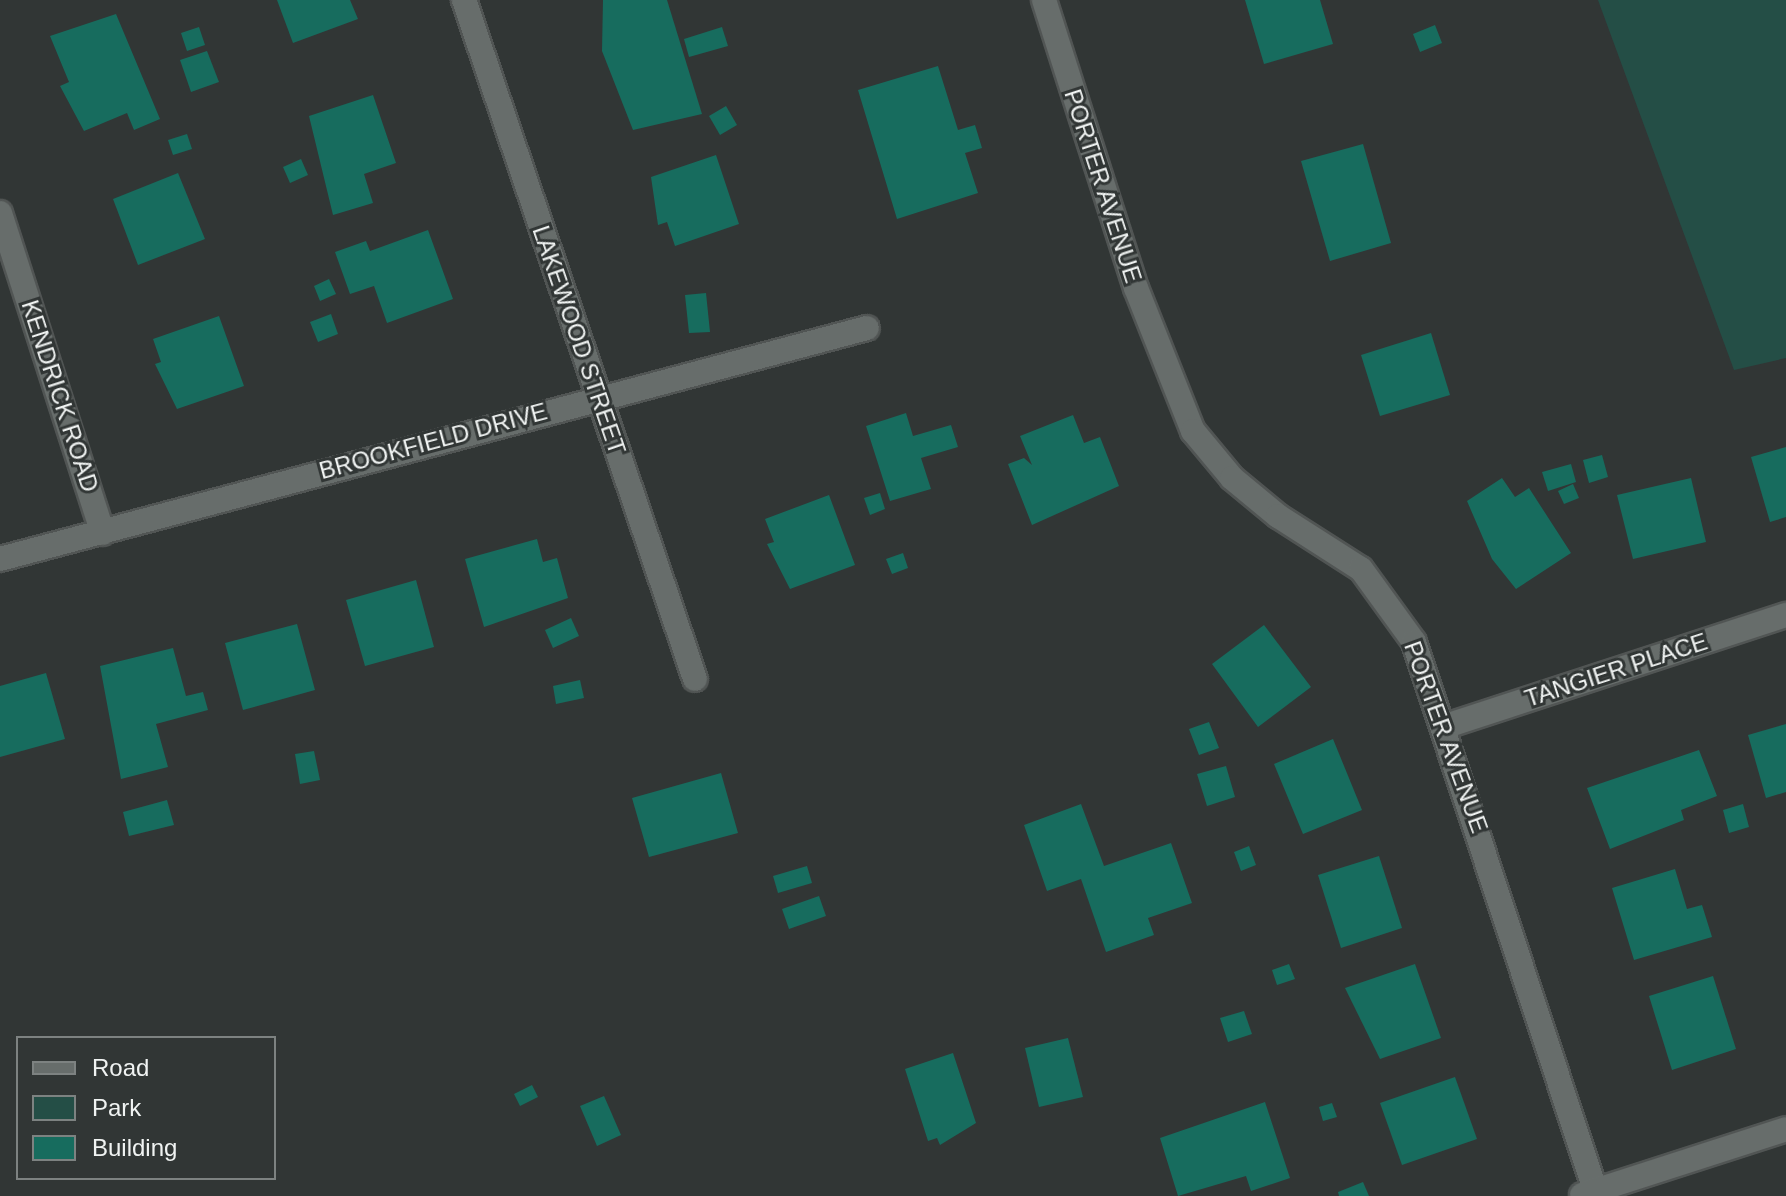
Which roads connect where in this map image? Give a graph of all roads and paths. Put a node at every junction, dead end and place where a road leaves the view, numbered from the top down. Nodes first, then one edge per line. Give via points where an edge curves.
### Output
1 (464, 0) edge
2 (1044, 0) edge
3 (0, 213) edge
4 (867, 328) dead end
5 (598, 396) junction
6 (103, 533) junction
7 (0, 559) edge
8 (1786, 615) edge
9 (695, 679) dead end
10 (1446, 726) junction
11 (1786, 1129) edge
12 (1591, 1194) edge

1 - 5 street, LAKEWOOD STREET
2 - 10 street, PORTER AVENUE via 1136,288 1193,431 1232,478 1278,516 1333,545 1380,589 1414,642
3 - 6 street, KENDRICK ROAD
4 - 5 street, BROOKFIELD DRIVE
5 - 6 street, BROOKFIELD DRIVE
5 - 9 street, LAKEWOOD STREET
6 - 7 street, BROOKFIELD DRIVE
8 - 10 street, TANGIER PLACE
10 - 12 street, PORTER AVENUE
11 - 12 street

